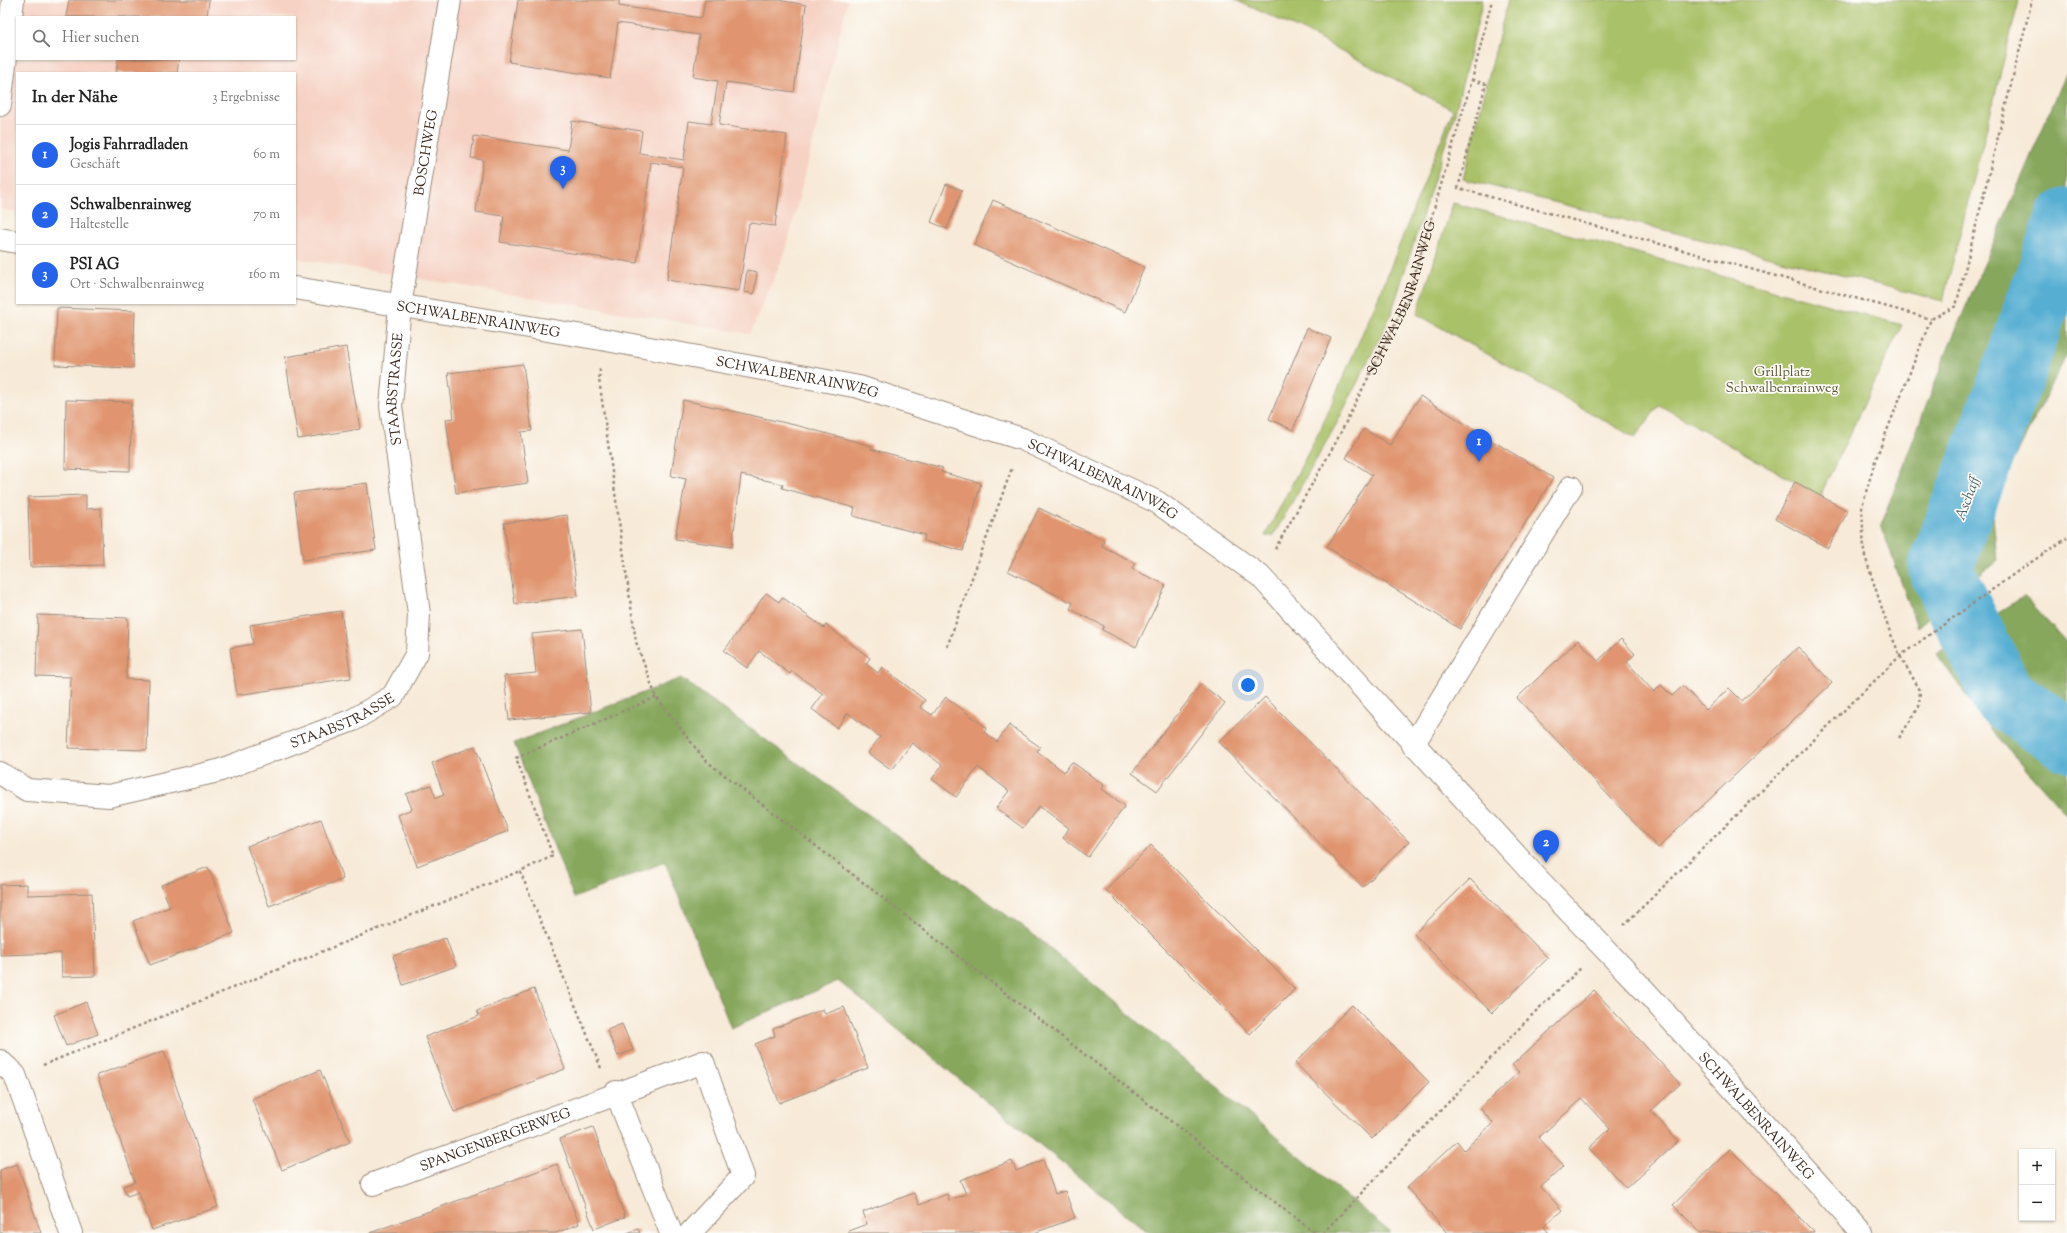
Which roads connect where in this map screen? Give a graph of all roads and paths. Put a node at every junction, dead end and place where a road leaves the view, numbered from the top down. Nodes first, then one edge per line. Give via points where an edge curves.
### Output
1 (13, 0) edge
2 (450, 0) edge
3 (1492, 0) edge
4 (2032, 0) edge
5 (1472, 80) junction
6 (0, 105) edge
7 (0, 239) edge
8 (16, 242) edge
9 (296, 288) edge
10 (400, 306) junction
11 (1931, 319) junction
12 (601, 339) junction
13 (1022, 439) junction
14 (1571, 487) dead end
15 (2067, 538) edge
16 (1260, 576) junction
17 (947, 647) dead end
18 (1900, 656) junction
19 (656, 697) junction
20 (1899, 738) dead end
21 (1413, 745) junction
22 (0, 773) edge
23 (520, 871) junction
24 (1602, 946) junction
25 (7, 1068) edge
26 (616, 1092) junction
27 (373, 1184) dead end
28 (71, 1233) edge
29 (671, 1233) edge
30 (690, 1233) edge
31 (1315, 1233) edge
32 (1323, 1233) edge
33 (1862, 1233) edge

1 - 6 street
2 - 10 street, BOSCHWEG
3 - 5 path, SCHWALBENRAINWEG
4 - 11 path via 1956,306
5 - 11 path via 1486,84 1458,188
5 - 16 path, SCHWALBENRAINWEG via 1407,300 1336,442
7 - 8 street
9 - 10 street, SCHWALBENRAINWEG
10 - 12 street, SCHWALBENRAINWEG
10 - 22 street, STAABSTRASSE via 391,406 419,614 417,653 393,696 353,720 218,771 109,796 27,790
11 - 18 path via 1875,461 1862,506 1864,553
12 - 13 street, SCHWALBENRAINWEG via 860,387
12 - 19 path via 599,379 636,642
13 - 16 street, SCHWALBENRAINWEG via 1157,502
13 - 17 path
14 - 21 street
15 - 18 path
16 - 21 street, SCHWALBENRAINWEG
18 - 20 path via 1920,690 1919,707
18 - 24 path
19 - 23 path via 516,758 553,856
19 - 31 path via 705,760
21 - 24 street, SCHWALBENRAINWEG
23 - 25 path via 58,1060
23 - 26 path via 599,1064
24 - 32 path via 1534,1012
24 - 33 street, SCHWALBENRAINWEG
25 - 28 street
26 - 27 street, SPANGENBERGERWEG
26 - 29 street
26 - 30 street, SPANGENBERGERWEG via 702,1062 743,1176

